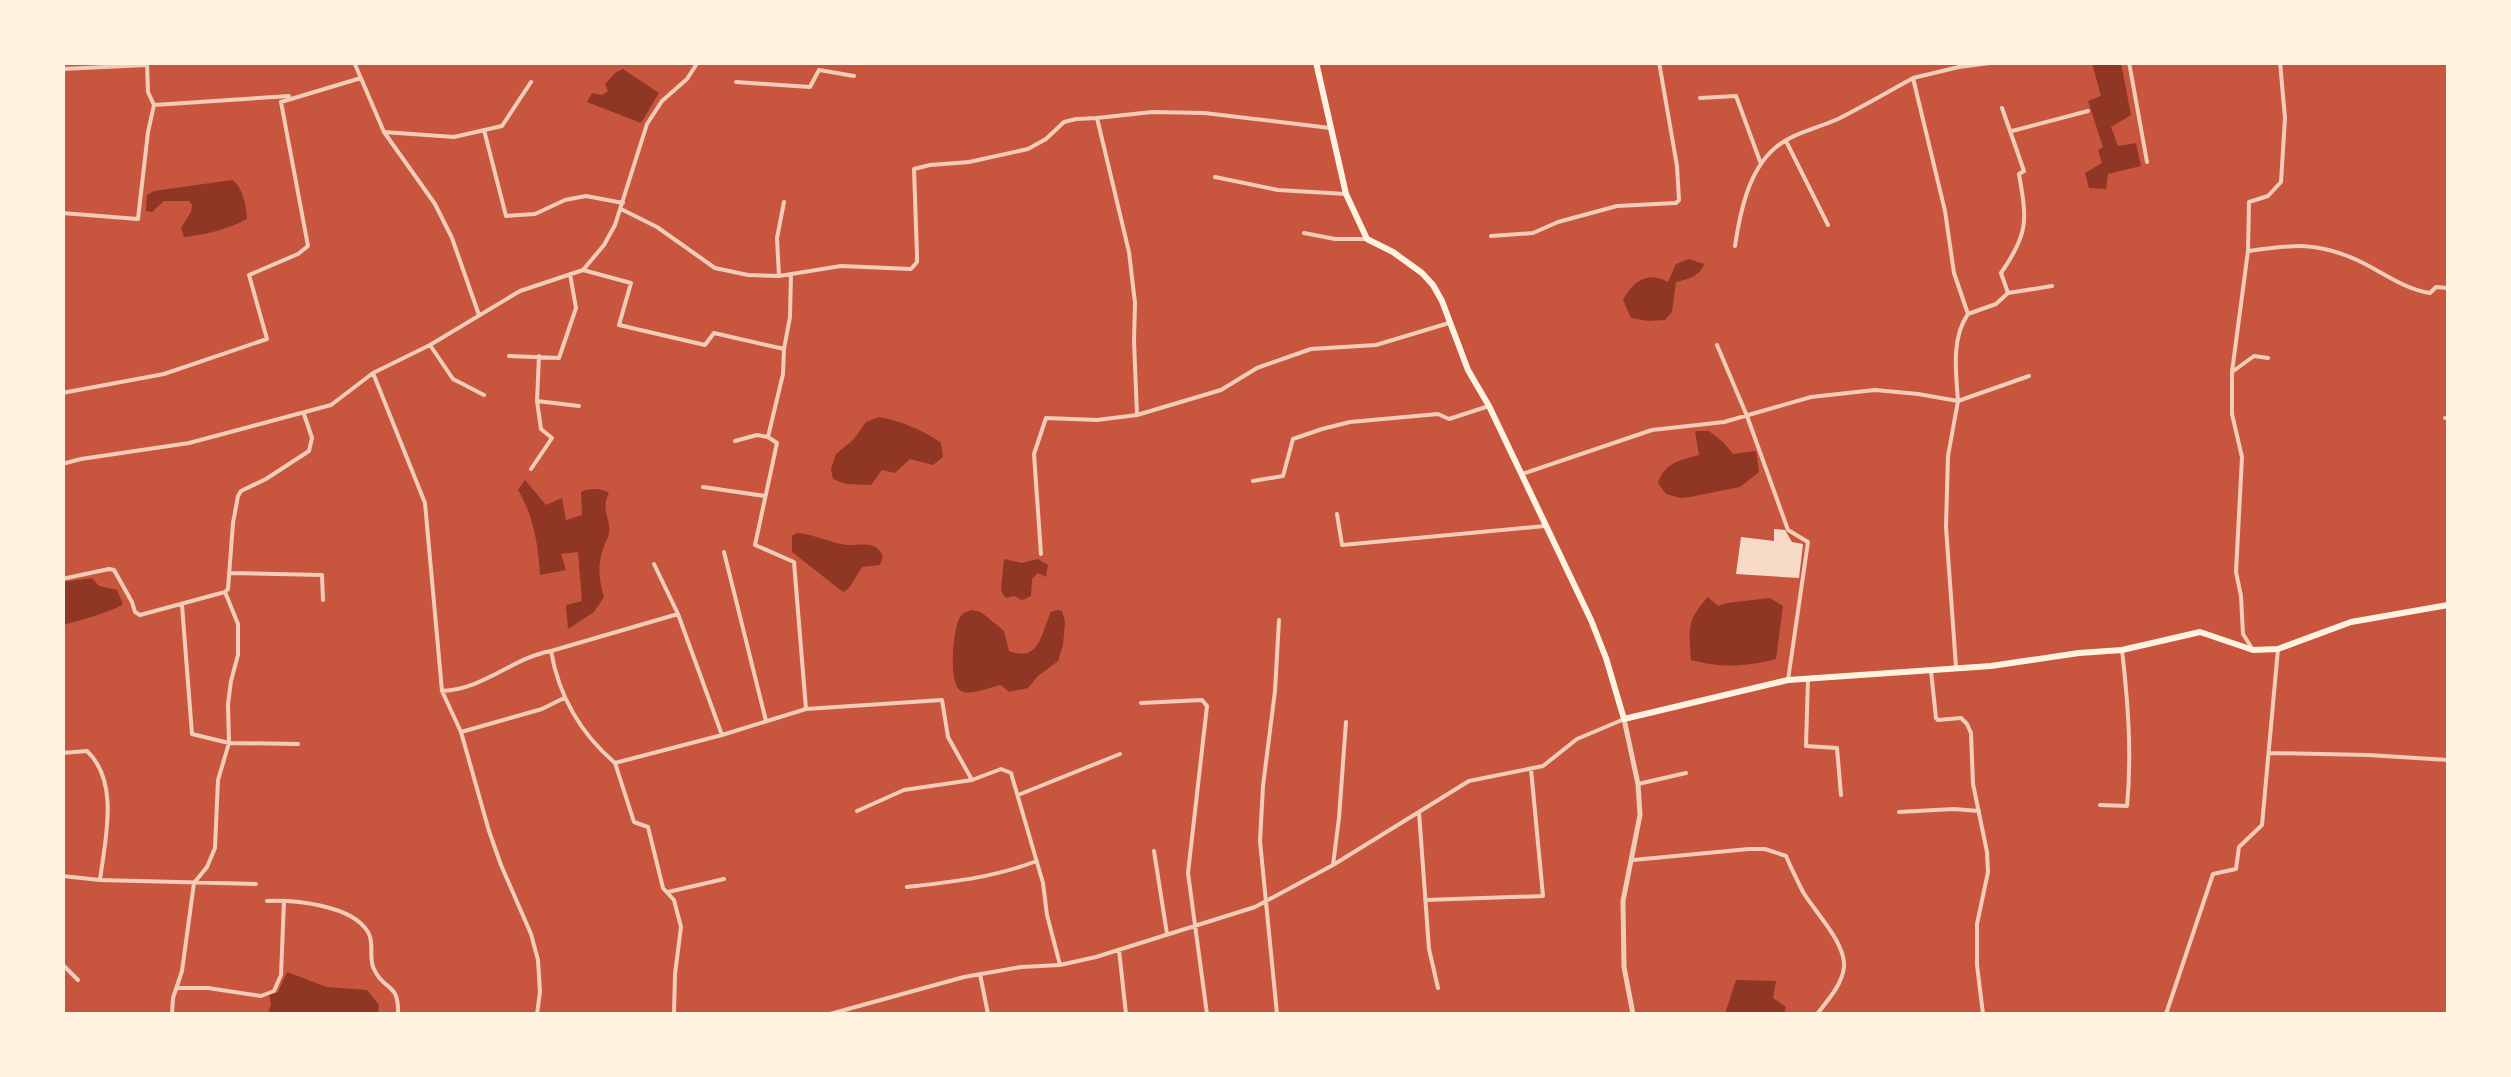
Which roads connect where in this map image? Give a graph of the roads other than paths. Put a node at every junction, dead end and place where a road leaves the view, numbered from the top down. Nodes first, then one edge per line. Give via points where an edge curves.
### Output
1 (354, 62) edge
2 (698, 62) edge
3 (1316, 62) edge
4 (1659, 62) edge
5 (1998, 62) edge
6 (2129, 62) edge
7 (2280, 62) edge
8 (147, 64) edge
9 (62, 69) edge
10 (854, 76) dead end
11 (361, 78) junction
12 (1913, 78) junction
13 (530, 82) dead end
14 (736, 82) dead end
15 (299, 96) junction
16 (1700, 98) dead end
17 (154, 105) junction
18 (2002, 108) dead end
19 (2088, 112) dead end
20 (1097, 118) junction
21 (1330, 128) junction
22 (484, 130) junction
23 (384, 132) junction
24 (2012, 132) junction
25 (1786, 141) junction
26 (2148, 162) dead end
27 (1761, 164) junction
28 (1215, 178) dead end
29 (1346, 194) junction
30 (784, 202) dead end
31 (622, 206) junction
32 (62, 213) edge
33 (1828, 225) dead end
34 (1304, 233) dead end
35 (1491, 236) dead end
36 (1367, 239) junction
37 (1735, 246) dead end
38 (2248, 251) junction
39 (583, 270) junction
40 (570, 274) junction
41 (791, 275) junction
42 (779, 276) junction
43 (2052, 286) dead end
44 (2448, 288) edge
45 (2008, 294) junction
46 (1968, 314) junction
47 (480, 315) junction
48 (1449, 323) junction
49 (430, 344) junction
50 (1717, 345) dead end
51 (784, 349) junction
52 (509, 356) dead end
53 (539, 356) junction
54 (2268, 358) dead end
55 (2232, 372) junction
56 (373, 373) junction
57 (2029, 376) dead end
58 (62, 393) edge
59 (484, 395) dead end
60 (537, 401) junction
61 (1958, 401) junction
62 (579, 406) dead end
63 (1489, 406) junction
64 (304, 412) junction
65 (1137, 415) junction
66 (1747, 416) junction
67 (768, 436) junction
68 (735, 441) dead end
69 (62, 464) edge
70 (531, 470) dead end
71 (1522, 474) junction
72 (1252, 481) dead end
73 (703, 487) dead end
74 (765, 496) junction
75 (1338, 514) dead end
76 (1545, 526) junction
77 (724, 552) dead end
78 (1042, 554) dead end
79 (654, 564) dead end
80 (229, 573) junction
81 (62, 578) edge
82 (225, 592) junction
83 (323, 600) dead end
84 (182, 605) junction
85 (2448, 605) edge
86 (678, 614) junction
87 (1279, 620) dead end
88 (2278, 649) junction
89 (2122, 650) junction
90 (2253, 650) junction
91 (551, 651) junction
92 (1956, 669) junction
93 (1931, 671) junction
94 (1808, 678) junction
95 (1788, 680) junction
96 (442, 692) junction
97 (564, 698) junction
98 (1141, 702) dead end
99 (806, 709) junction
100 (1624, 719) junction
101 (766, 721) junction
102 (1346, 722) dead end
103 (461, 732) junction
104 (722, 735) junction
105 (229, 743) junction
106 (298, 744) dead end
107 (2269, 753) junction
108 (62, 754) edge
109 (1120, 754) dead end
110 (2448, 760) edge
111 (615, 763) junction
112 (1531, 768) junction
113 (1686, 773) dead end
114 (972, 780) junction
115 (1638, 784) junction
116 (1841, 795) dead end
117 (1016, 796) junction
118 (2100, 805) dead end
119 (1979, 811) junction
120 (857, 812) dead end
121 (1420, 812) junction
122 (1899, 812) dead end
123 (1154, 851) dead end
124 (1633, 860) junction
125 (1034, 862) junction
126 (1333, 865) junction
127 (62, 876) edge
128 (724, 879) dead end
129 (100, 880) junction
130 (194, 883) junction
131 (256, 884) dead end
132 (906, 887) dead end
133 (668, 892) junction
134 (1426, 900) junction
135 (267, 901) dead end
136 (284, 901) junction
137 (1264, 902) junction
138 (1195, 926) junction
139 (1168, 934) junction
140 (1119, 950) junction
141 (62, 964) edge
142 (1060, 964) junction
143 (980, 974) junction
144 (78, 980) dead end
145 (178, 988) junction
146 (1438, 988) dead end
147 (172, 1014) edge
148 (398, 1014) edge
149 (537, 1014) edge
150 (674, 1014) edge
151 (830, 1014) edge
152 (988, 1014) edge
153 (1126, 1014) edge
154 (1207, 1014) edge
155 (1277, 1014) edge
156 (1633, 1014) edge
157 (1818, 1014) edge
158 (1983, 1014) edge
159 (2166, 1014) edge

1 - 11 street
2 - 31 street via 647,124
3 - 21 main road
4 - 35 street via 1679,200 1617,206 1533,234
5 - 12 street
6 - 26 street
7 - 38 street via 2281,182 2249,202
8 - 9 street
8 - 17 street
10 - 14 street via 819,70 810,88
11 - 15 street
11 - 23 street
12 - 25 street
12 - 46 street
13 - 22 street via 502,126
15 - 17 street
15 - 58 street via 280,105 308,246 249,275 267,339 164,374
16 - 27 street via 1736,96
17 - 32 street via 138,219
18 - 24 street
19 - 24 street
20 - 21 street via 1204,114
20 - 41 street via 1064,122 1028,150 914,169 917,262 911,269 834,266
20 - 65 street via 1129,252
21 - 29 main road
22 - 23 street via 454,136
22 - 31 street via 506,216 535,214 586,196
23 - 47 street via 435,204
24 - 45 street via 2024,170 2019,174 2026,213 2001,273
25 - 27 street
25 - 33 street
27 - 37 street
28 - 29 street
29 - 36 main road
30 - 42 street
31 - 39 street
31 - 42 street via 714,268
34 - 36 street
36 - 48 main road via 1433,284
38 - 44 street via 2298,244 2358,261 2420,292
38 - 55 street
39 - 40 street
39 - 51 street via 631,284 619,326 704,345 714,334
40 - 47 street via 520,291
40 - 53 street via 576,308 559,358
41 - 42 street
41 - 51 street
43 - 45 street
45 - 46 street
46 - 61 street via 1956,360
47 - 49 street
48 - 63 main road
48 - 65 street via 1376,345 1311,349 1257,368 1221,390
49 - 56 street
49 - 59 street via 453,379
50 - 66 street
51 - 67 street
52 - 53 street
53 - 60 street
54 - 55 street via 2254,356
55 - 90 street via 2242,456 2236,572 2243,634
56 - 64 street via 331,405
56 - 96 street via 425,503
57 - 61 street
60 - 62 street
60 - 70 street via 541,429 552,438
61 - 66 street via 1844,392
61 - 92 street via 1946,527
63 - 71 main road
63 - 72 street via 1449,418 1322,428 1294,439 1283,476
64 - 69 street via 189,443
64 - 80 street via 309,451 238,496
65 - 78 street via 1046,418 1034,454
66 - 71 street via 1652,430
66 - 95 street via 1788,530 1808,542
67 - 68 street
67 - 74 street via 777,443
71 - 76 main road
73 - 74 street
74 - 99 street via 755,544 794,562
75 - 76 street via 1342,545
76 - 100 main road via 1606,658
77 - 101 street
79 - 86 street
80 - 82 street
80 - 83 street via 322,575
81 - 84 street via 109,569 140,615
82 - 84 street
82 - 105 street via 238,624
84 - 105 street via 192,734
85 - 88 main road via 2351,622
86 - 91 street
86 - 104 street
87 - 137 street via 1260,841
88 - 90 main road
88 - 107 street
89 - 90 main road via 2200,632
89 - 92 main road
89 - 118 street via 2129,712 2127,806
91 - 96 street via 483,682
91 - 97 street
92 - 93 main road
93 - 94 main road
93 - 119 street via 1936,718 1961,718 1971,733
94 - 95 main road
94 - 116 street via 1806,746 1837,748
95 - 100 main road
96 - 103 street
97 - 103 street
97 - 111 street via 577,723
98 - 138 street via 1202,700 1207,706 1188,873
99 - 101 street
99 - 114 street via 942,700 948,737
100 - 112 street
100 - 115 street
101 - 104 street
102 - 126 street
103 - 149 street via 489,831 531,934 538,960
104 - 111 street
105 - 106 street
105 - 130 street via 218,780 215,848
107 - 110 street
107 - 159 street via 2262,825 2239,847 2236,869 2213,874
108 - 129 street via 87,751 103,773 107,830
109 - 117 street
111 - 133 street via 634,822 648,826
112 - 121 street via 1470,781
112 - 134 street via 1543,896
113 - 115 street
114 - 117 street via 1006,770
114 - 120 street via 904,790
115 - 124 street
117 - 125 street
119 - 122 street
119 - 158 street via 1988,872 1977,924
121 - 126 street
121 - 134 street
123 - 139 street
124 - 156 street via 1622,901
124 - 157 street via 1749,849 1786,856 1844,959 1837,987
125 - 132 street via 980,878
125 - 142 street
126 - 137 street
127 - 129 street
128 - 133 street
129 - 130 street
130 - 131 street
130 - 145 street
133 - 150 street via 681,927
134 - 146 street
135 - 136 street
136 - 145 street via 281,975 274,991 261,996
136 - 148 street via 343,912 362,924 372,942 371,965 394,990
137 - 138 street
137 - 155 street
138 - 139 street
138 - 154 street
139 - 140 street
140 - 142 street
140 - 153 street
141 - 144 street
142 - 143 street
143 - 151 street
143 - 152 street
145 - 147 street

